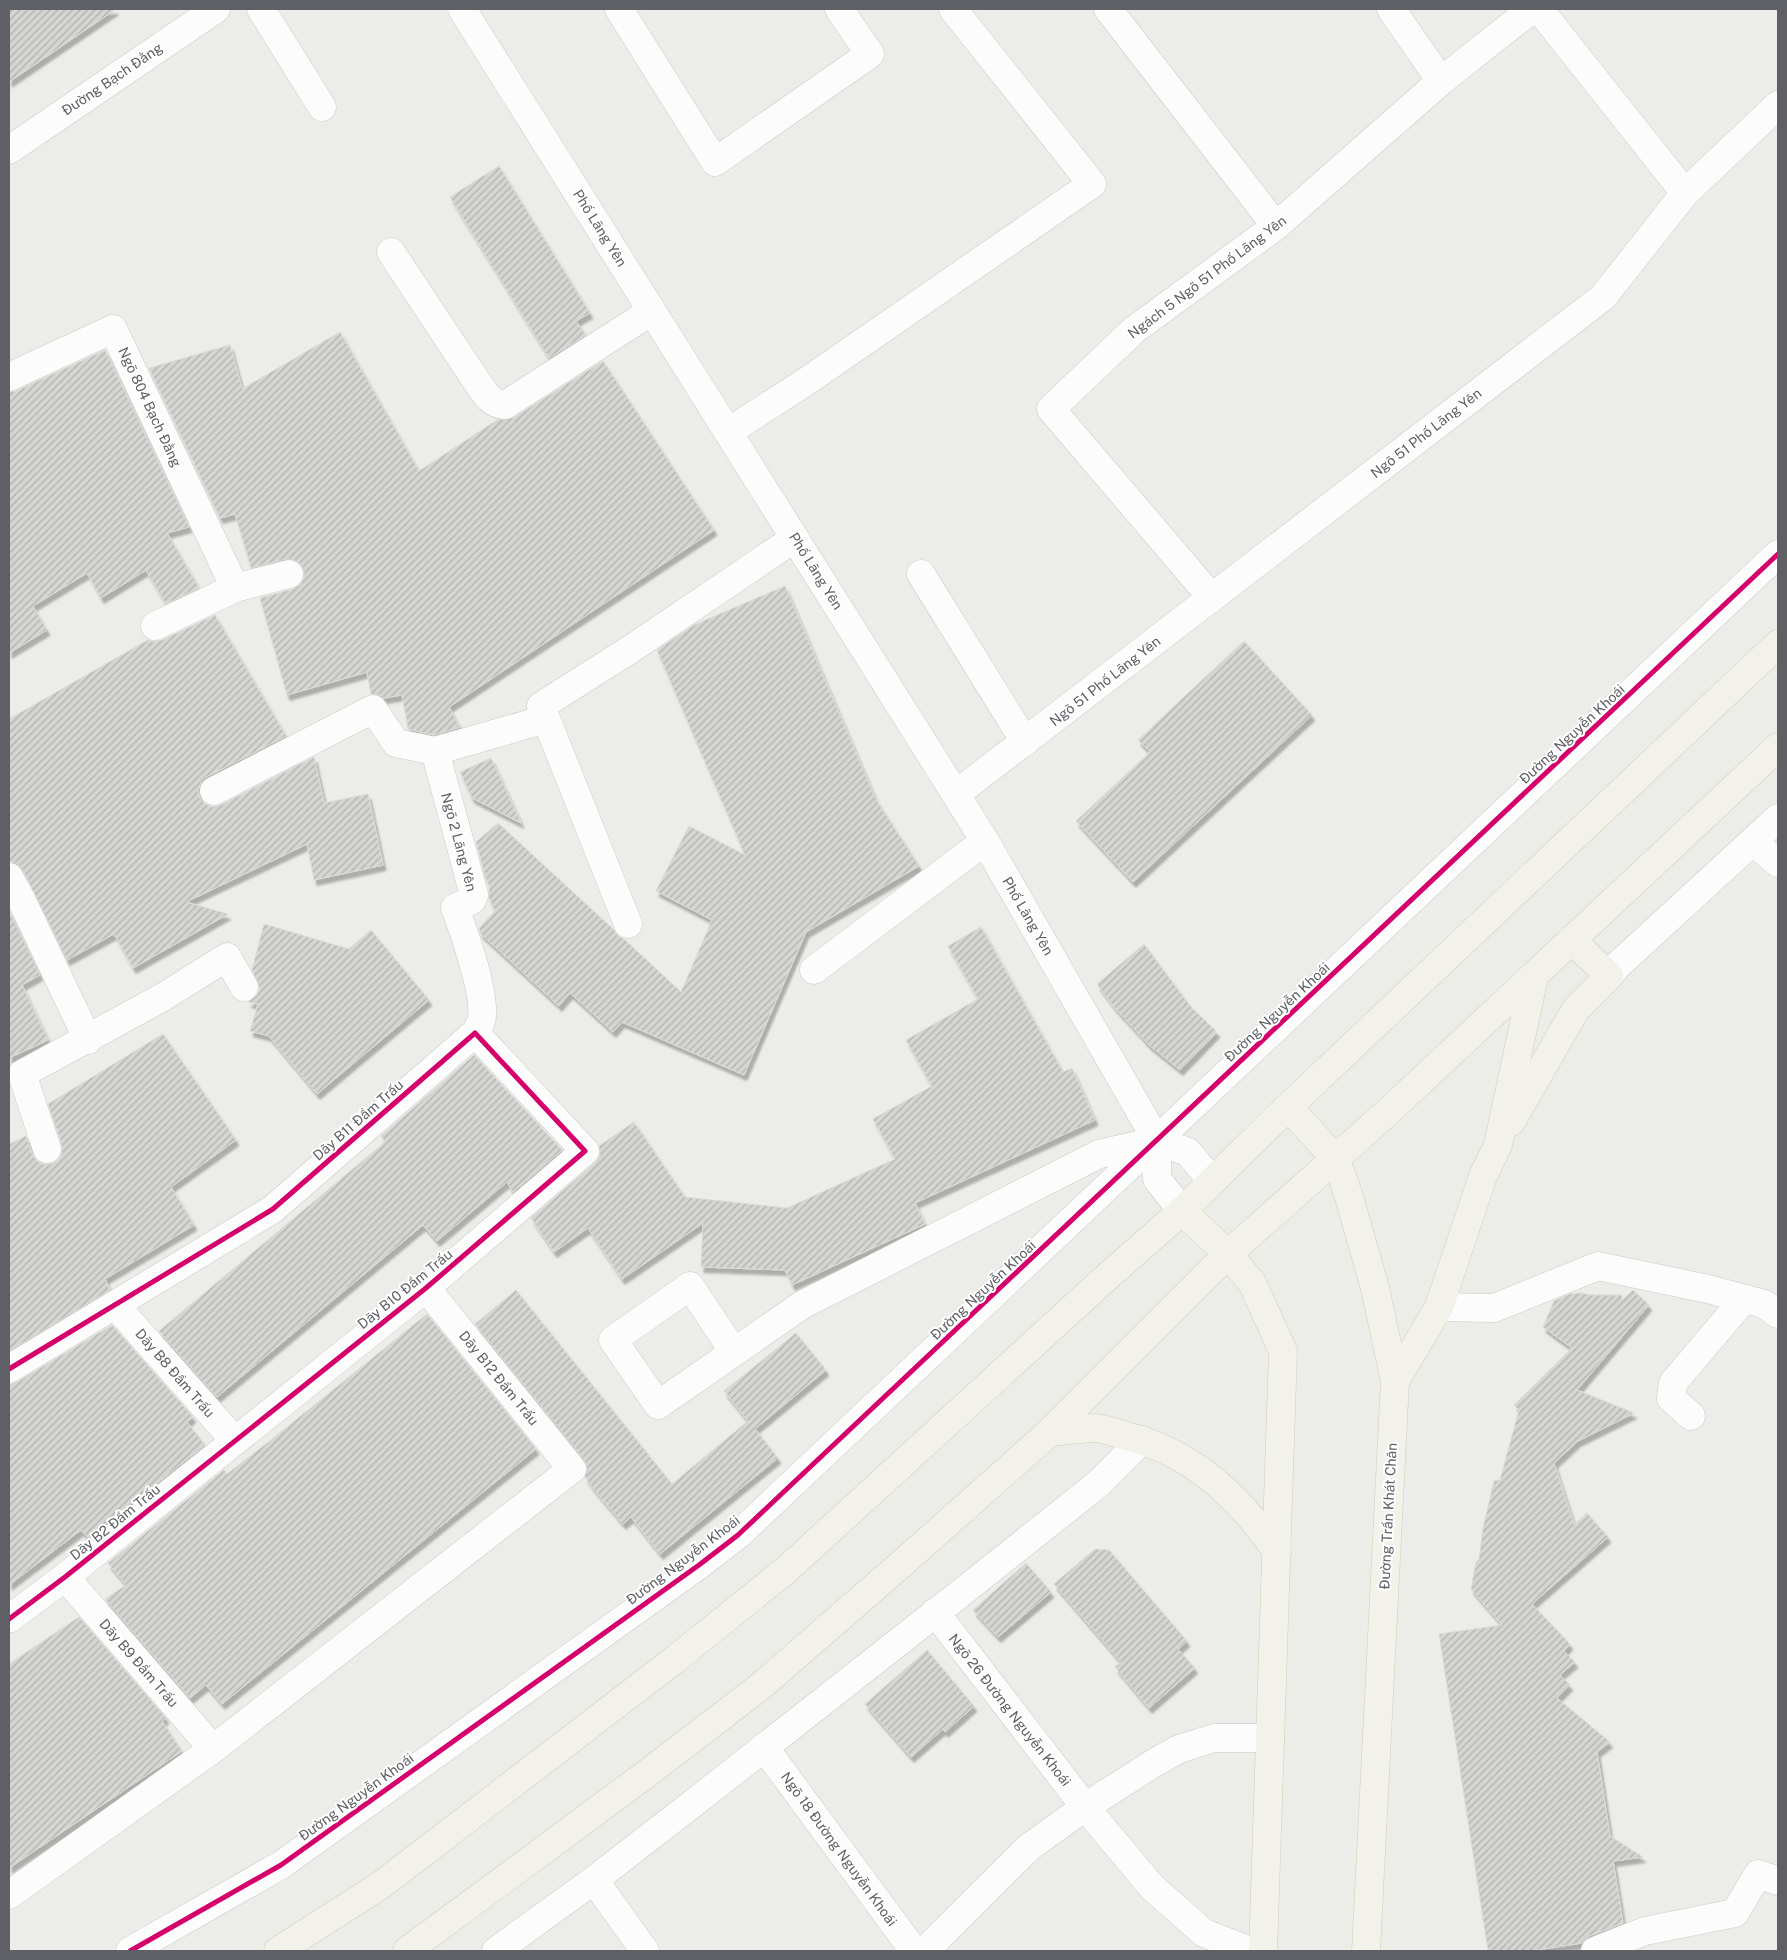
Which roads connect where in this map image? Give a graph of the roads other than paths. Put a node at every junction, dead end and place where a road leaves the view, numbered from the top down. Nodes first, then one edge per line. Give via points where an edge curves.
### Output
1 (216, 9) edge
2 (261, 9) edge
3 (462, 9) edge
4 (619, 9) edge
5 (839, 9) edge
6 (953, 9) edge
7 (1108, 9) edge
8 (1391, 9) edge
9 (1532, 9) edge
10 (1539, 9) edge
11 (1441, 81) junction
12 (1778, 105) edge
13 (322, 107) dead end
14 (9, 150) edge
15 (1686, 192) junction
16 (1276, 226) junction
17 (391, 252) dead end
18 (652, 311) junction
19 (9, 378) edge
20 (728, 432) junction
21 (795, 538) junction
22 (1778, 554) edge
23 (289, 574) dead end
24 (921, 574) dead end
25 (235, 588) junction
26 (1212, 598) junction
27 (155, 626) dead end
28 (1778, 644) edge
29 (543, 712) junction
30 (1025, 742) junction
31 (1778, 747) edge
32 (435, 751) junction
33 (214, 791) dead end
34 (956, 794) junction
35 (1778, 818) edge
36 (986, 841) junction
37 (1753, 842) junction
38 (1778, 863) edge
39 (9, 877) edge
40 (628, 924) dead end
41 (1572, 940) junction
42 (814, 970) dead end
43 (1609, 976) junction
44 (1534, 977) junction
45 (244, 987) dead end
46 (475, 1033) junction
47 (88, 1040) junction
48 (1288, 1107) junction
49 (1157, 1141) junction
50 (1498, 1145) junction
51 (46, 1149) dead end
52 (1336, 1159) junction
53 (1212, 1181) junction
54 (1182, 1211) junction
55 (1228, 1254) junction
56 (426, 1288) junction
57 (1744, 1299) junction
58 (115, 1305) junction
59 (1439, 1307) junction
60 (1778, 1314) edge
61 (734, 1352) dead end
62 (9, 1369) edge
63 (1395, 1381) junction
64 (1691, 1416) dead end
65 (1050, 1432) junction
66 (1142, 1440) junction
67 (235, 1441) junction
68 (1277, 1552) junction
69 (65, 1577) junction
70 (935, 1612) junction
71 (9, 1619) edge
72 (1270, 1738) junction
73 (764, 1747) junction
74 (213, 1749) junction
75 (1085, 1807) junction
76 (594, 1880) junction
77 (1778, 1881) edge
78 (9, 1895) edge
79 (130, 1951) edge
80 (278, 1951) edge
81 (407, 1951) edge
82 (496, 1951) edge
83 (645, 1951) edge
84 (914, 1951) edge
85 (925, 1951) edge
86 (1251, 1951) edge
87 (1263, 1951) edge
88 (1366, 1951) edge
89 (1595, 1951) edge

1 - 14 street, Đường Bạch Đằng
2 - 13 street
3 - 18 street, Phố Lãng Yên
4 - 5 street via 715,162 870,54
6 - 20 street via 1092,184
7 - 16 street
8 - 11 street
9 - 11 street, Ngách 5 Ngõ 51 Phố Lãng Yên
10 - 15 street
11 - 16 street, Ngách 5 Ngõ 51 Phố Lãng Yên
12 - 15 street, Ngõ 51 Phố Lãng Yên
15 - 26 street, Ngõ 51 Phố Lãng Yên via 1603,297
16 - 26 street, Ngách 5 Ngõ 51 Phố Lãng Yên via 1134,330 1051,409
17 - 18 street via 475,379 496,404 505,405
18 - 20 street, Phố Lãng Yên
19 - 25 street, Ngõ 804 Bạch Đằng via 113,329
20 - 21 street, Phố Lãng Yên
21 - 29 street
21 - 34 street, Phố Lãng Yên
22 - 49 street, Đường Nguyễn Khoái
23 - 25 street
24 - 30 street
25 - 27 street
26 - 30 street, Ngõ 51 Phố Lãng Yên
28 - 48 main road
29 - 32 street
29 - 40 street
30 - 34 street, Ngõ 51 Phố Lãng Yên
31 - 41 main road
32 - 33 street via 396,743 373,709
32 - 46 street, Ngõ 2 Lãng Yên via 474,895 472,900 455,908 482,1000 481,1022
34 - 36 street, Phố Lãng Yên
35 - 37 street
36 - 42 street
36 - 49 street, Phố Lãng Yên
37 - 38 street
37 - 43 street
39 - 47 street
41 - 43 main road
41 - 44 main road
43 - 50 main road via 1576,1009
44 - 50 main road
44 - 52 main road
45 - 47 street via 227,956
46 - 56 street, Dãy B10 Đầm Trấu via 585,1151
46 - 58 street, Dãy B11 Đầm Trấu via 273,1208
47 - 51 street via 22,1074
48 - 52 main road, Đường Trần Khát Chân
48 - 53 main road
49 - 53 street via 1188,1152
49 - 54 street, Phố Lãng Yên via 1157,1180
49 - 61 street via 1099,1154 802,1305
49 - 79 street, Đường Nguyễn Khoái via 738,1535 281,1865
50 - 59 main road via 1483,1176
52 - 55 main road
52 - 63 main road, Đường Trần Khát Chân via 1375,1288
53 - 54 main road
54 - 55 main road
54 - 80 main road via 786,1570 381,1885
55 - 65 main road
55 - 68 main road via 1252,1283 1283,1351
56 - 67 street, Dãy B10 Đầm Trấu
56 - 74 street, Dãy B12 Đầm Trấu via 572,1468
57 - 59 street via 1598,1266 1494,1308
57 - 60 street via 1764,1304
57 - 64 street via 1673,1383 1671,1398
58 - 62 street, Dãy B11 Đầm Trấu
58 - 67 street, Dãy B8 Đầm Trấu
59 - 63 main road
63 - 88 main road, Đường Trần Khát Chân
65 - 66 main road via 1097,1428
65 - 81 main road via 761,1686
66 - 68 main road via 1190,1462 1216,1481 1261,1528
66 - 70 street via 1098,1484
67 - 69 street, Dãy B2 Đầm Trấu
68 - 72 main road
69 - 71 street, Dãy B2 Đầm Trấu
69 - 74 street, Dãy B9 Đầm Trấu
70 - 73 street
70 - 75 street, Ngõ 26 Đường Nguyễn Khoái
72 - 75 street via 1214,1738 1180,1749
72 - 87 main road
73 - 76 street
73 - 84 street, Ngõ 18 Đường Nguyễn Khoái
74 - 78 street
75 - 85 street via 1028,1848
75 - 86 street, Ngõ 26 Đường Nguyễn Khoái via 1152,1886 1204,1933
76 - 82 street
76 - 83 street
77 - 89 street via 1758,1874 1735,1913 1645,1931

